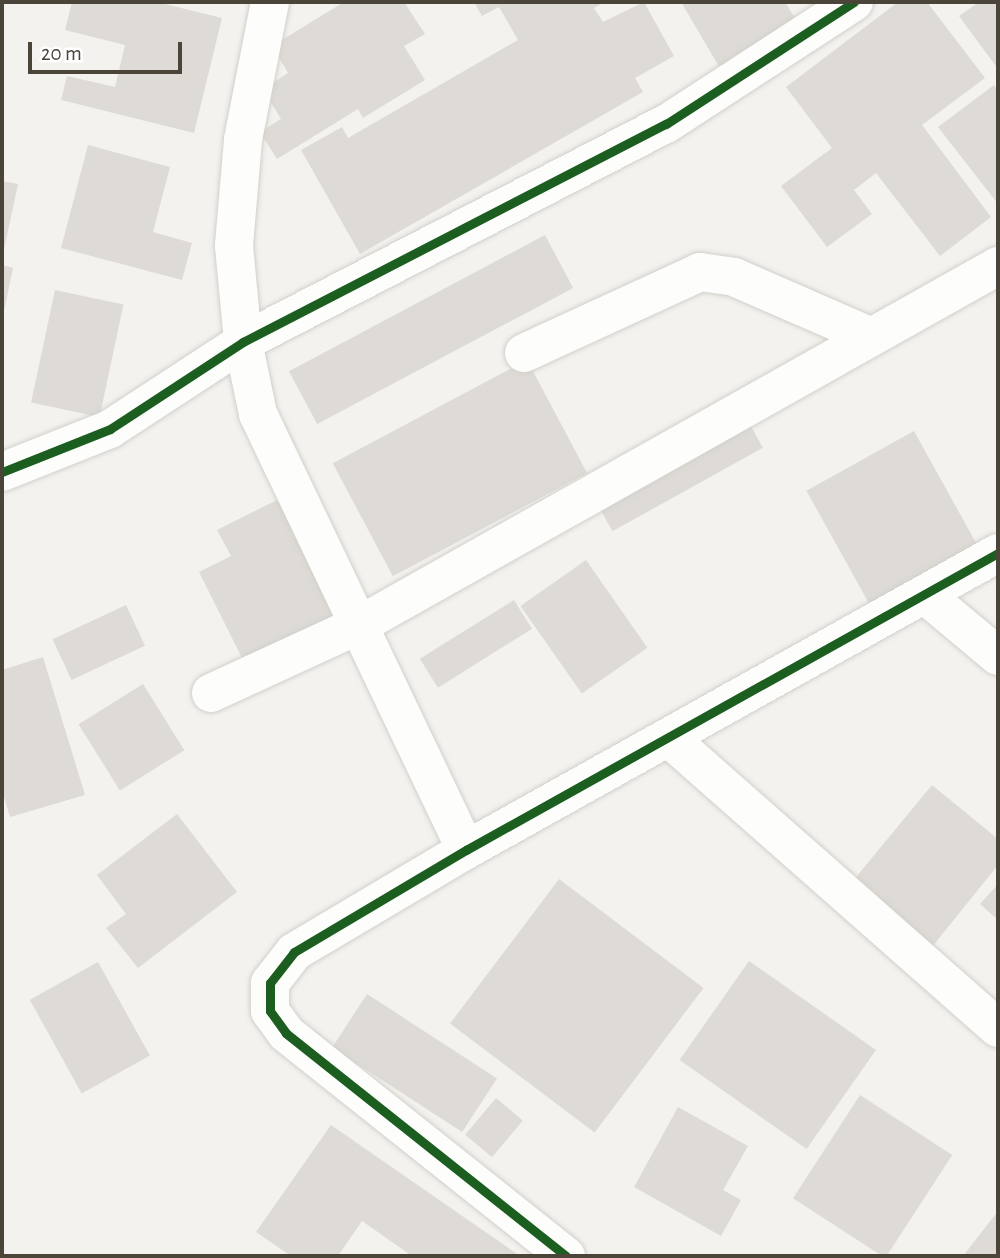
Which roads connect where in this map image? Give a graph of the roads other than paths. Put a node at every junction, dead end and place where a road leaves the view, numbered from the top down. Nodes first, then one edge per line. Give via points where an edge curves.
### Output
1 (270, 2) edge
2 (854, 2) edge
3 (998, 266) edge
4 (872, 337) junction
5 (243, 342) junction
6 (524, 353) dead end
7 (2, 472) edge
8 (998, 553) edge
9 (925, 595) junction
10 (361, 624) junction
11 (998, 656) edge
12 (211, 692) dead end
13 (670, 739) junction
14 (466, 850) junction
15 (998, 1028) edge
16 (566, 1256) edge

1 - 5 street via 243,140 234,246
2 - 5 street via 666,124
3 - 4 street
4 - 6 street via 733,277 700,272
4 - 10 street
5 - 7 street via 110,429
5 - 10 street via 258,414
8 - 9 street
9 - 11 street
9 - 13 street
10 - 12 street
10 - 14 street
13 - 14 street
13 - 15 street
14 - 16 street via 294,952 270,983 270,1012 286,1033

